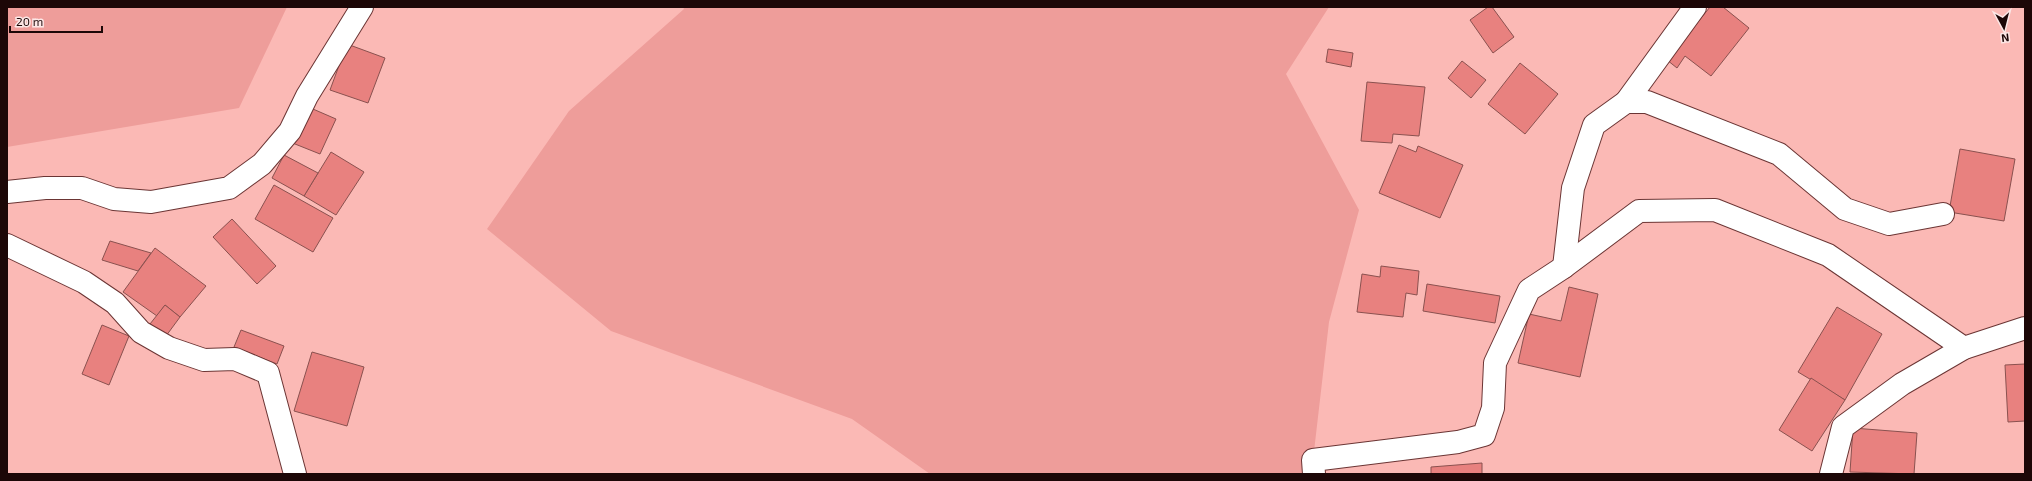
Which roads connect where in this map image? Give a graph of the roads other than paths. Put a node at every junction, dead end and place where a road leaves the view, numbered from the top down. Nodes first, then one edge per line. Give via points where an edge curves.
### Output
1 (362, 7) edge
2 (1695, 7) edge
3 (1626, 102) junction
4 (7, 192) edge
5 (1942, 214) dead end
6 (7, 245) edge
7 (1564, 267) junction
8 (2025, 328) edge
9 (1964, 348) junction
10 (295, 474) edge
11 (1314, 474) edge
12 (1831, 474) edge

1 - 4 street via 307,96 290,131 262,164 229,188 151,202 114,199 82,188
2 - 3 street
3 - 5 street via 1647,102 1779,154 1845,210 1889,224
3 - 7 street via 1594,125 1573,188
6 - 10 street via 84,282 115,303 141,332 169,348 204,360 236,359 268,373
7 - 9 street via 1639,210 1715,210 1828,256
7 - 11 street via 1529,290 1514,320 1495,363 1493,408 1484,435 1458,442 1313,460
8 - 9 street
9 - 12 street via 1902,384 1843,427

